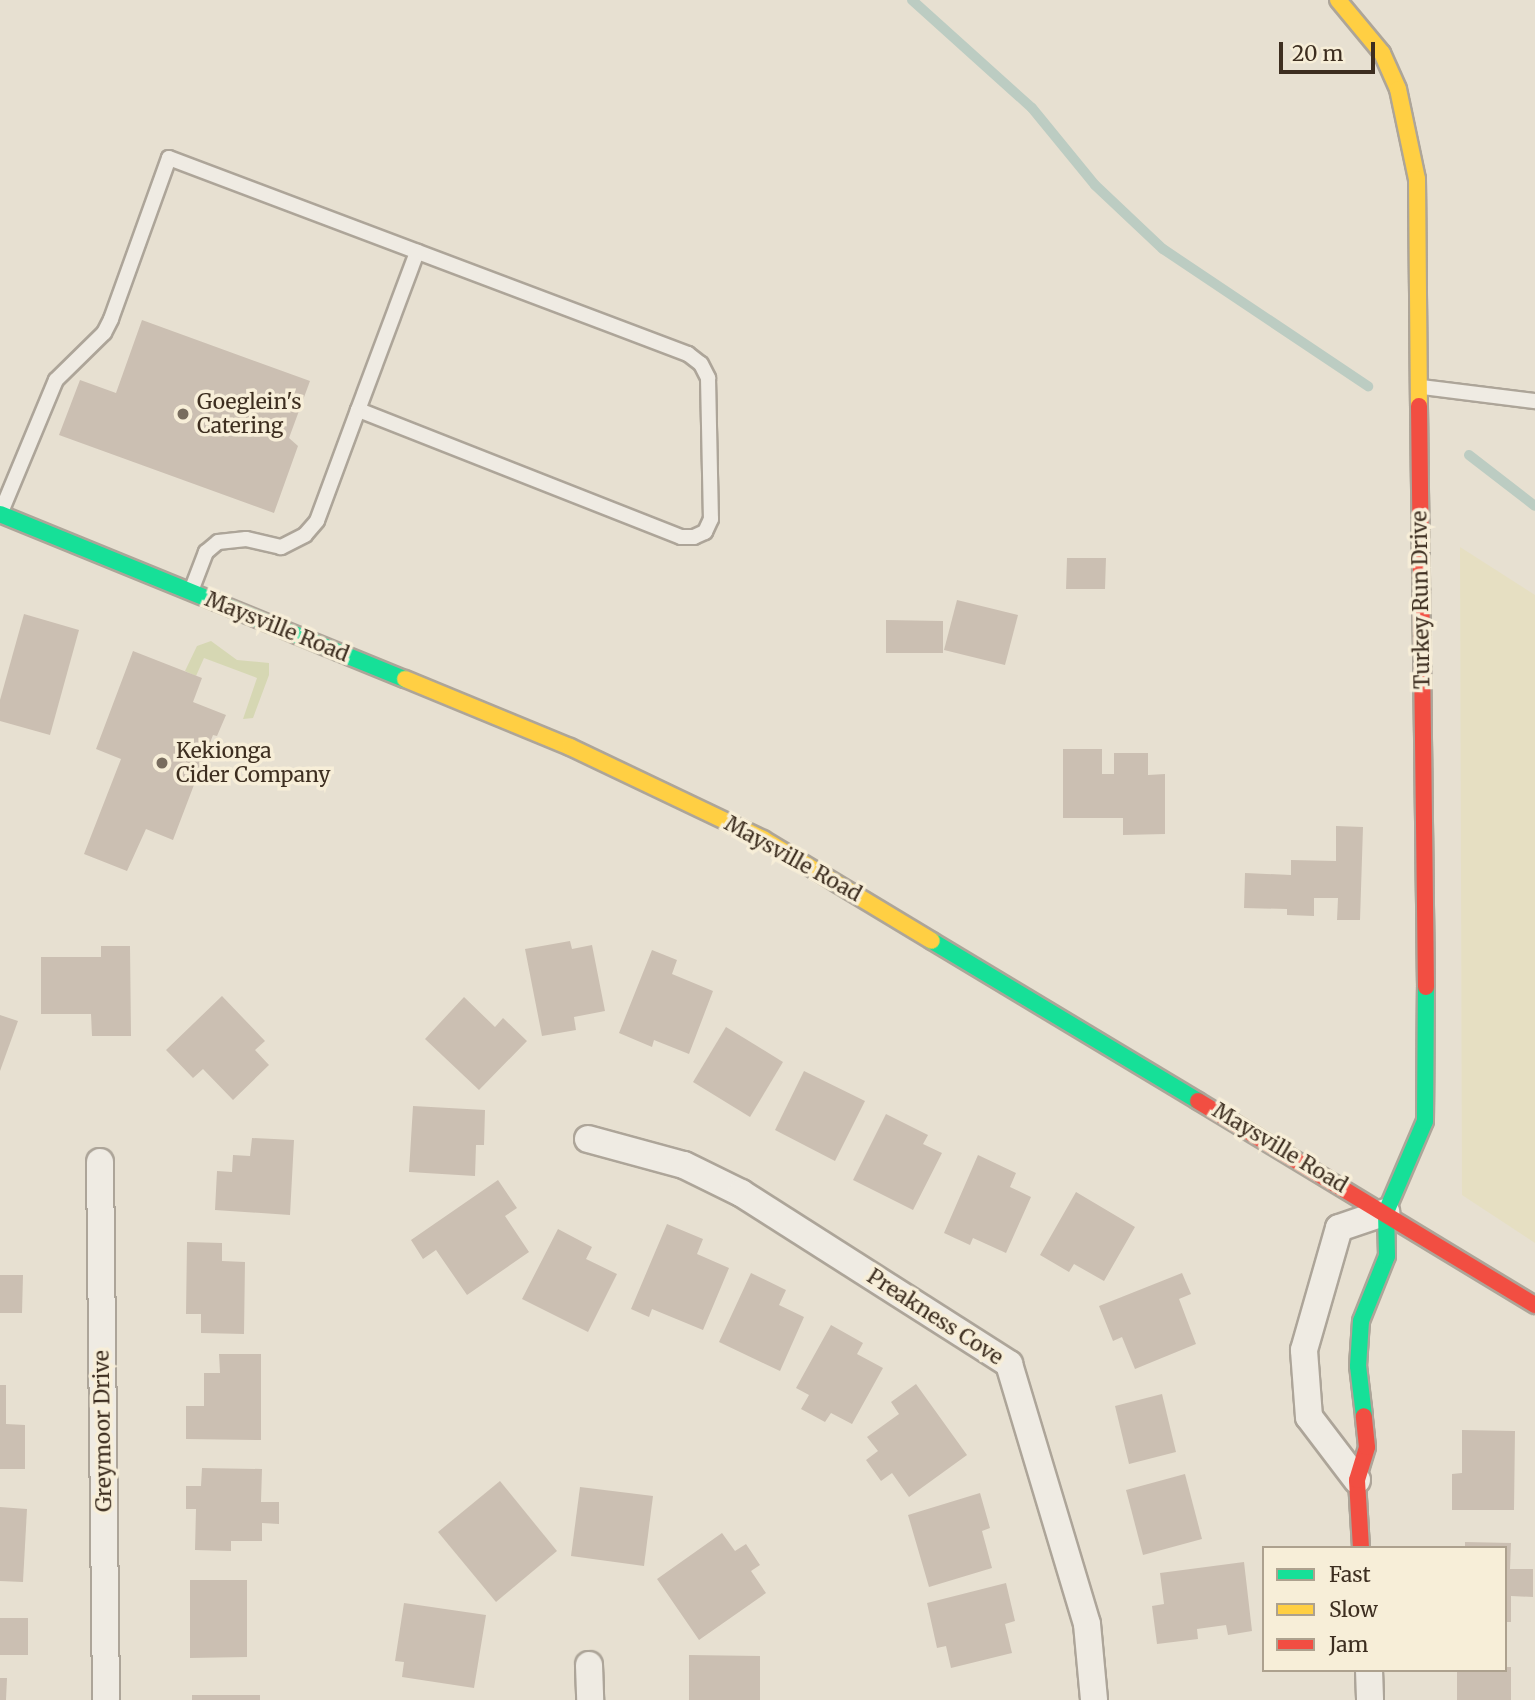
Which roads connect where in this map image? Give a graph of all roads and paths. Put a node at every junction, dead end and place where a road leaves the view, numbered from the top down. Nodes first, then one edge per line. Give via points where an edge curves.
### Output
1 (1338, 0) edge
2 (417, 252) junction
3 (1418, 387) junction
4 (1535, 401) edge
5 (358, 410) junction
6 (0, 514) edge
7 (191, 591) junction
8 (588, 1139) dead end
9 (100, 1162) dead end
10 (1386, 1212) junction
11 (1535, 1305) edge
12 (1357, 1480) junction
13 (1361, 1546) edge
14 (589, 1665) dead end
15 (1368, 1672) edge
16 (106, 1700) edge
17 (590, 1700) edge
18 (1094, 1700) edge
19 (1370, 1700) edge

1 - 3 main road, Turkey Run Drive via 1382,53 1398,89 1417,179
2 - 5 lane
2 - 5 lane via 688,354 701,364 711,395 711,519 705,532 681,537
2 - 6 lane via 169,158 111,319 104,332 56,380
3 - 4 lane
3 - 10 main road, Turkey Run Drive via 1427,1089 1415,1152
5 - 7 lane via 317,522 305,535 281,547 246,539 218,542 206,552
6 - 7 main road, Maysville Road
7 - 10 main road, Maysville Road via 570,747 763,839
8 - 18 street, Preakness Cove via 684,1166 741,1193 1009,1364 1087,1624
9 - 16 street, Greymoor Drive
10 - 11 main road, Maysville Road
10 - 12 main road via 1387,1256 1361,1321 1358,1366 1367,1447
10 - 12 street via 1339,1228 1304,1350 1309,1418
12 - 13 main road
14 - 17 street
15 - 19 street

